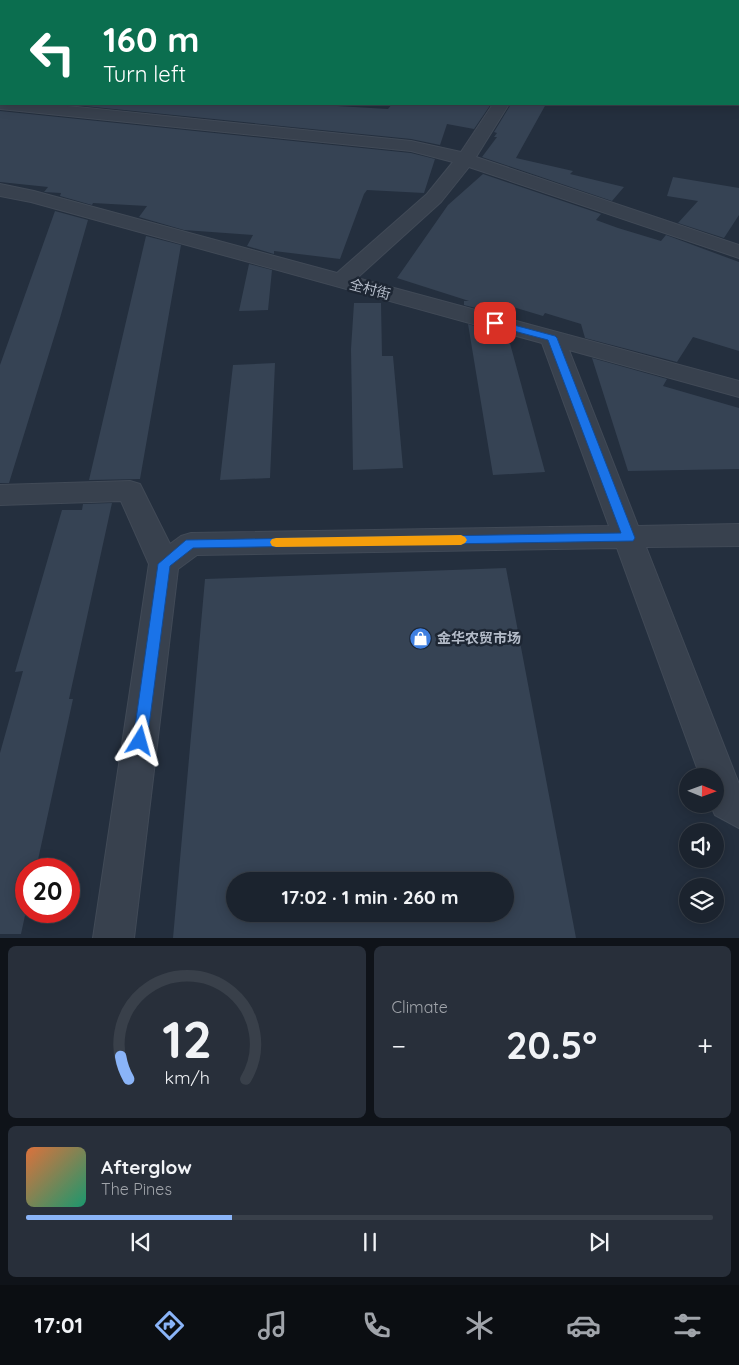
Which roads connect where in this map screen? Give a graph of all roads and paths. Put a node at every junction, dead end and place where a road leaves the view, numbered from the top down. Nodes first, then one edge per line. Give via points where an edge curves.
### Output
1 (10, 105) edge
2 (499, 105) edge
3 (465, 159) junction
4 (0, 190) edge
5 (739, 252) edge
6 (342, 281) junction
7 (552, 338) junction
8 (739, 389) edge
9 (0, 495) edge
10 (739, 535) edge
11 (628, 538) junction
12 (164, 564) junction
13 (739, 810) edge
14 (113, 938) edge

1 - 3 street via 411,146
2 - 3 street
3 - 5 street
3 - 6 street via 434,198
4 - 6 street, 全村街
6 - 7 street, 全村街
7 - 8 street, 全村街
7 - 11 street
9 - 12 street via 130,491
10 - 11 street
11 - 12 street via 191,544
11 - 13 street via 728,803
12 - 14 street

